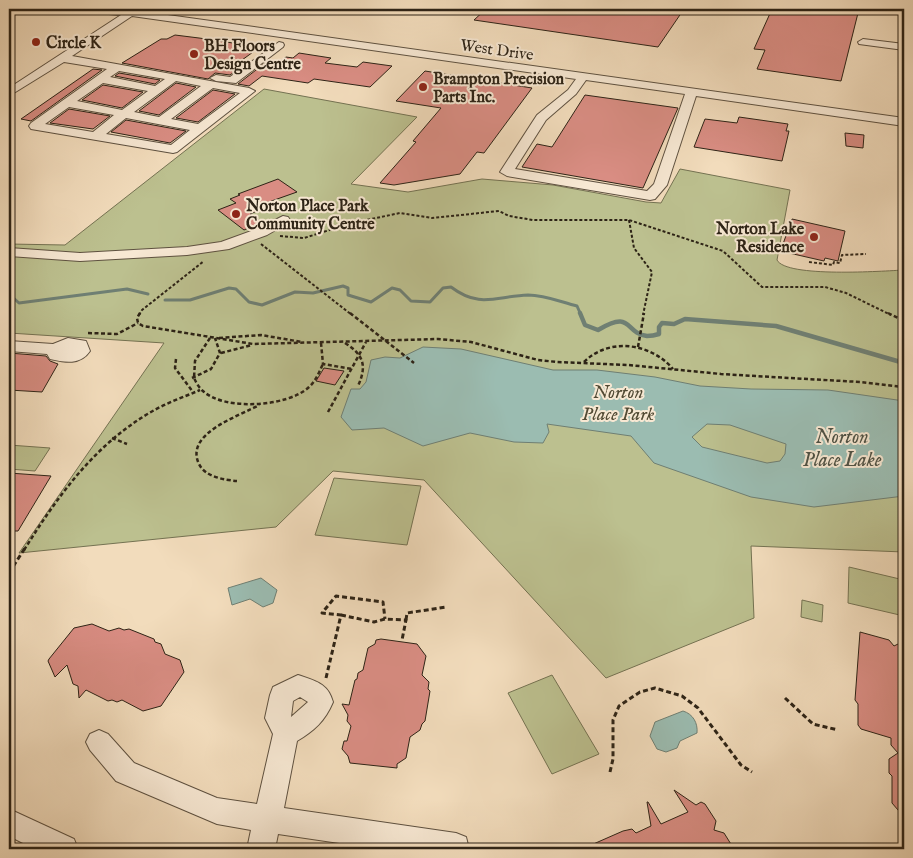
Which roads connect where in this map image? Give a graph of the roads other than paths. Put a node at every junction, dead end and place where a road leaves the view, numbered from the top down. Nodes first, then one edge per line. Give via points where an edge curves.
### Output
1 (85, 9) edge
2 (135, 11) edge
3 (863, 42) dead end
4 (279, 45) dead end
5 (904, 47) edge
6 (106, 56) dead end
7 (62, 58) junction
8 (116, 68) junction
9 (174, 78) junction
10 (583, 78) junction
11 (101, 79) junction
12 (210, 85) junction
13 (88, 88) junction
14 (158, 90) junction
15 (106, 92) dead end
16 (9, 93) edge
17 (125, 96) dead end
18 (143, 100) junction
19 (685, 100) junction
20 (67, 103) junction
21 (124, 113) junction
22 (52, 114) junction
23 (69, 117) dead end
24 (86, 119) dead end
25 (161, 121) junction
26 (904, 122) edge
27 (112, 123) junction
28 (200, 128) junction
29 (96, 136) junction
30 (283, 220) dead end
31 (9, 252) edge
32 (9, 346) edge
33 (56, 349) dead end
34 (286, 734) dead end
35 (99, 742) dead end
36 (266, 820) junction
37 (9, 822) edge
38 (64, 849) edge
39 (261, 849) edge
40 (456, 849) edge

1 - 2 street, West Drive
2 - 7 street
2 - 10 street, West Drive
3 - 5 lane
4 - 6 street via 232,81 110,60
7 - 8 street
7 - 16 street
8 - 9 street
8 - 11 street
9 - 12 street
9 - 14 street
10 - 19 street, West Drive
10 - 19 street via 572,92 541,118 507,172 650,196 660,185
11 - 13 street
11 - 14 street
12 - 25 street
12 - 28 street via 249,91
13 - 15 street
13 - 20 street
14 - 18 street
17 - 18 street
18 - 21 street
19 - 26 street, West Drive
20 - 21 street
20 - 22 street
21 - 25 street
21 - 27 street
22 - 23 street
22 - 29 street via 35,126
24 - 27 street
25 - 28 street
27 - 29 street
28 - 29 street via 173,149
30 - 31 street via 262,232 224,246 187,251 80,257
32 - 33 street
34 - 36 lane
35 - 36 street via 125,772 217,811
36 - 39 lane
36 - 40 street
37 - 38 street

